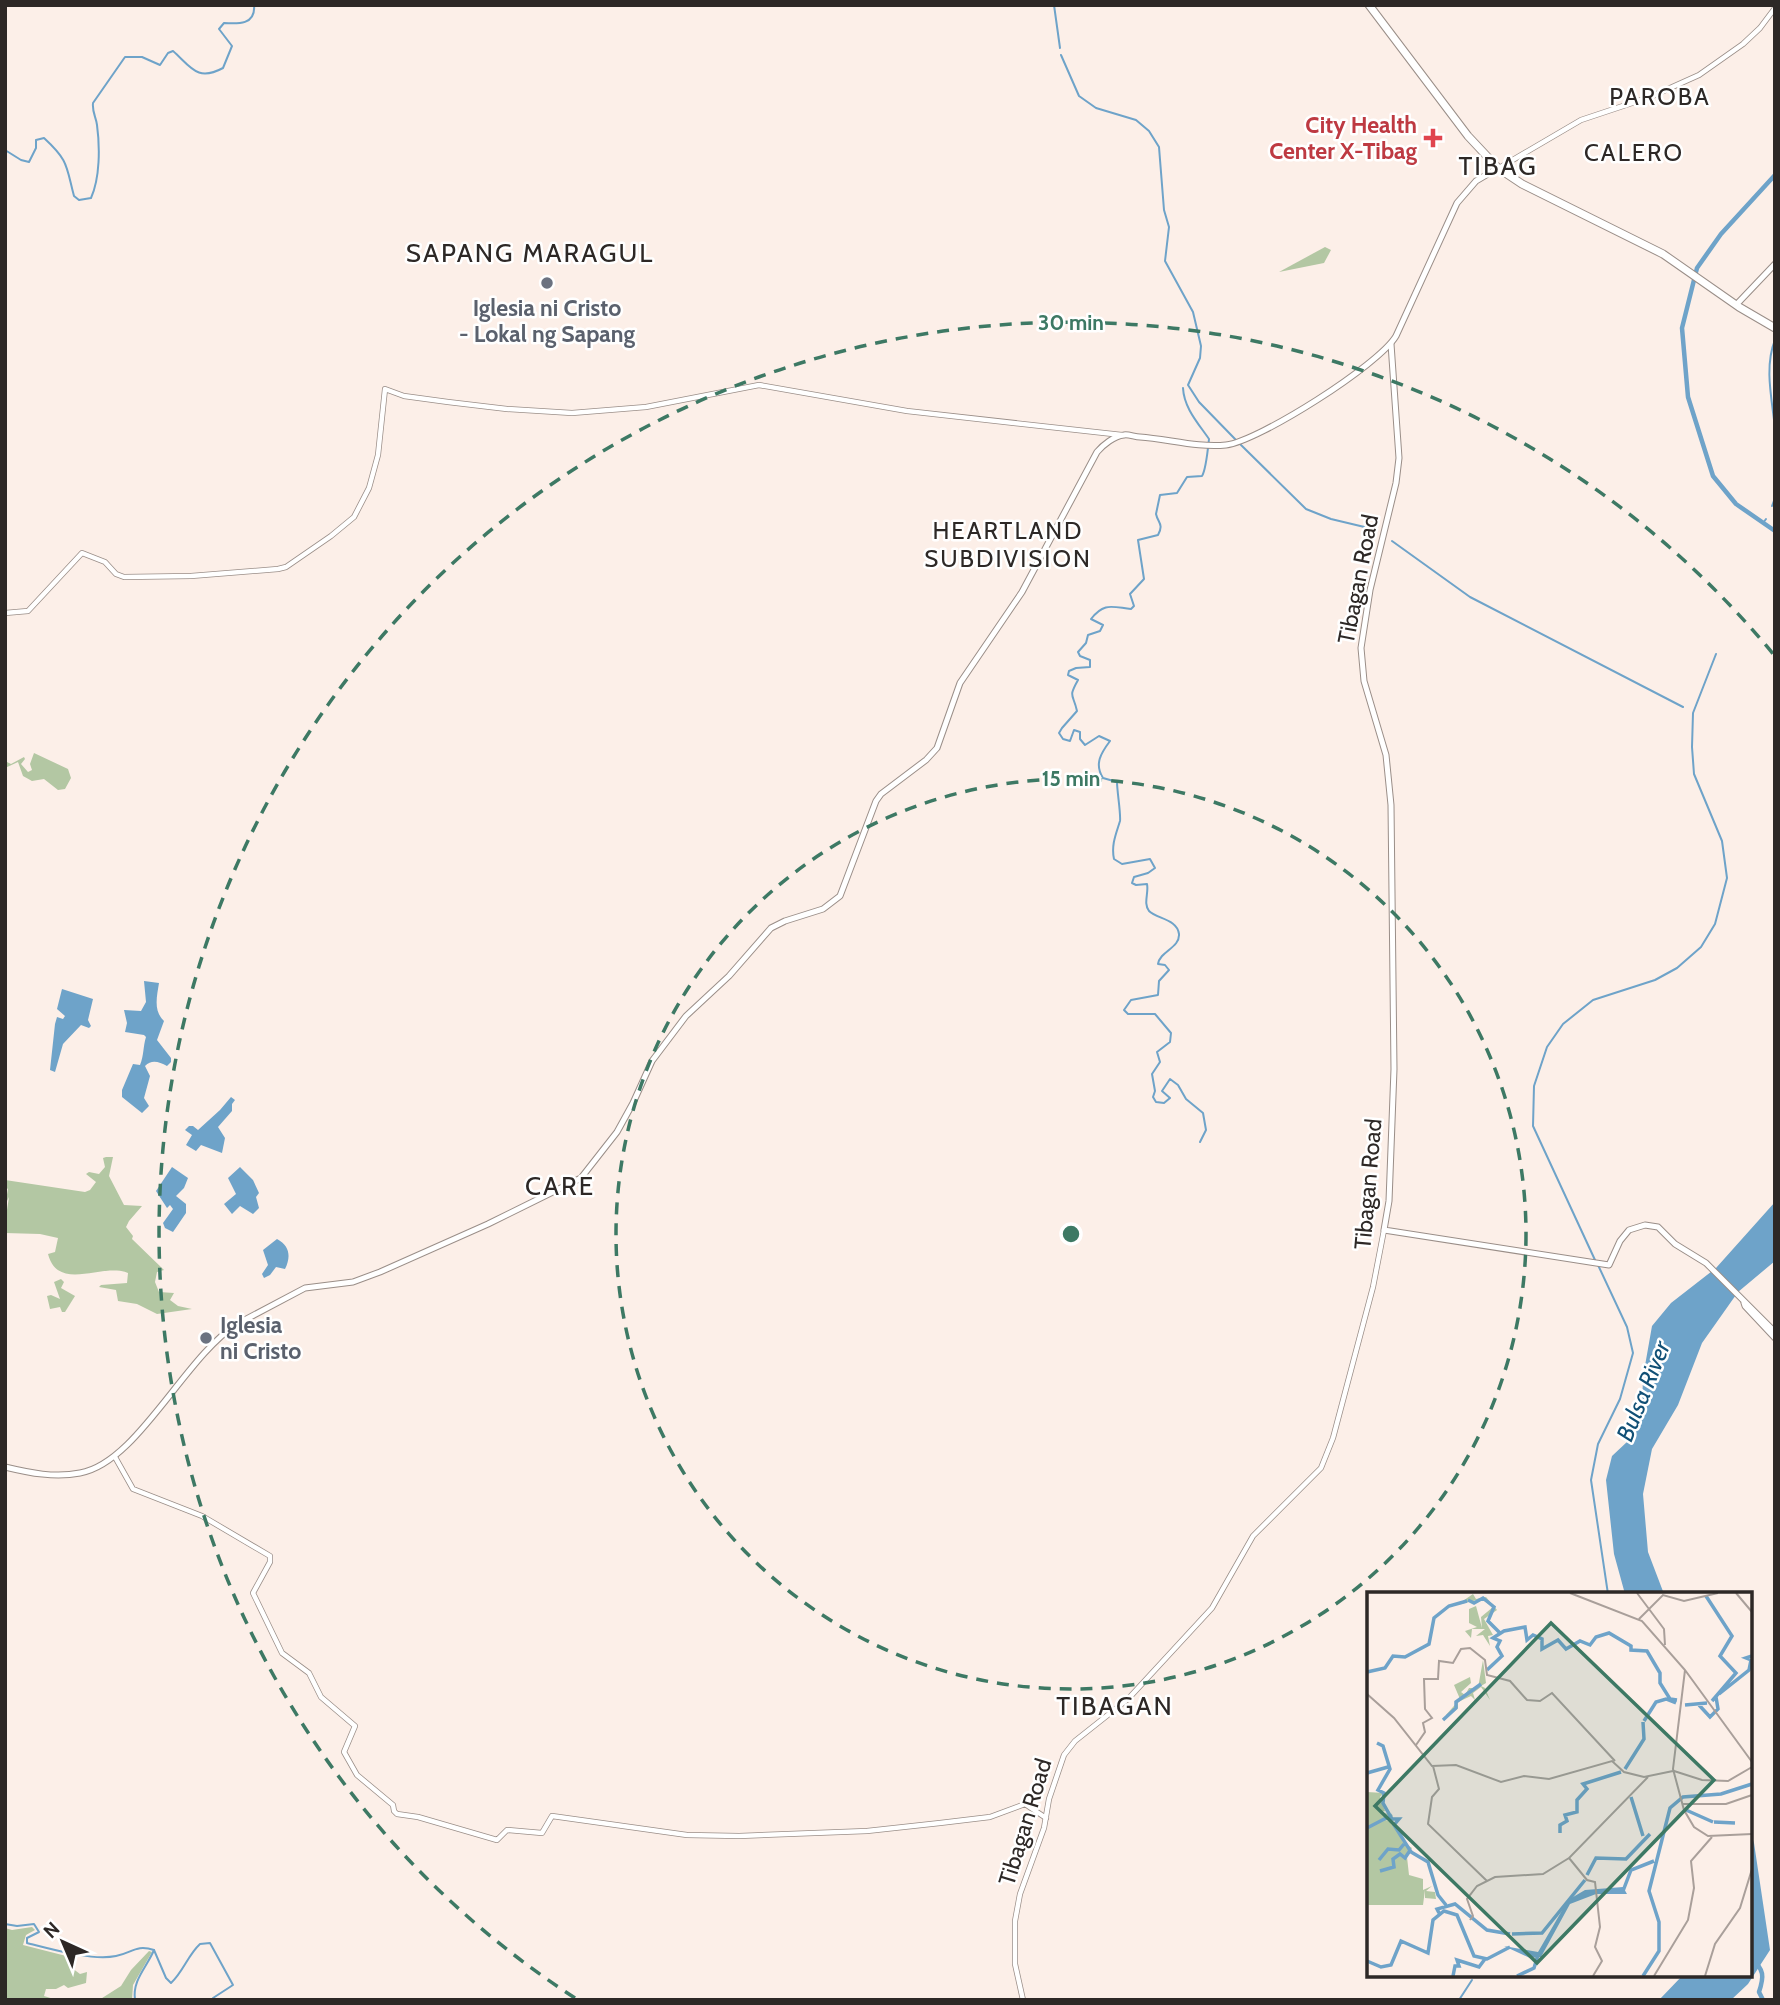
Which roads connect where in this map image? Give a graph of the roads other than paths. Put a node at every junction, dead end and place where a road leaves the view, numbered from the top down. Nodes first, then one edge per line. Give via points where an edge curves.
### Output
1 (1369, 5) edge
2 (1775, 8) edge
3 (1498, 168) junction
4 (1775, 264) edge
5 (1736, 305) junction
6 (1775, 328) edge
7 (1391, 344) junction
8 (1123, 435) junction
9 (5, 613) edge
10 (1384, 1230) junction
11 (1743, 1301) junction
12 (1775, 1332) edge
13 (1775, 1338) edge
14 (115, 1457) junction
15 (5, 1467) edge
16 (1045, 1818) junction
17 (1023, 2000) edge

1 - 3 highway via 1463,130
2 - 3 street via 1743,44 1694,78 1581,120
3 - 5 highway via 1651,247
3 - 7 main road via 1476,181 1458,200
4 - 5 main road
5 - 6 highway
7 - 8 main road via 1310,404 1235,443 1213,445
7 - 10 main road, Tibagan Road via 1399,458 1361,648 1364,681 1386,754 1391,805 1394,1069
8 - 9 street via 907,411 760,385 646,407 572,413 439,401 385,389 378,455 363,502 343,528 286,567 230,574 124,577 105,562 82,553 28,611
8 - 14 main road via 1102,447 1090,462 1022,592 960,683 937,748 876,802 841,896 823,909 771,928 686,1016 652,1061 618,1131 581,1178 380,1272 353,1282 304,1288 237,1324 200,1358
10 - 11 main road via 1608,1265 1629,1230 1647,1225 1660,1228 1709,1266
10 - 16 street, Tibagan Road via 1371,1296 1321,1468 1253,1536 1217,1601 1187,1636 1128,1699 1070,1745
11 - 12 main road
11 - 13 main road
14 - 15 main road via 74,1474 34,1474
14 - 16 street via 136,1491 202,1516 270,1556 253,1593 274,1640 286,1657 309,1673 324,1701 355,1726 344,1752 354,1771 393,1805 397,1814 496,1840 507,1830 542,1833 552,1816 687,1835 739,1836 940,1824 990,1818 1025,1804
16 - 17 street, Tibagan Road via 1015,1921 1016,1969

